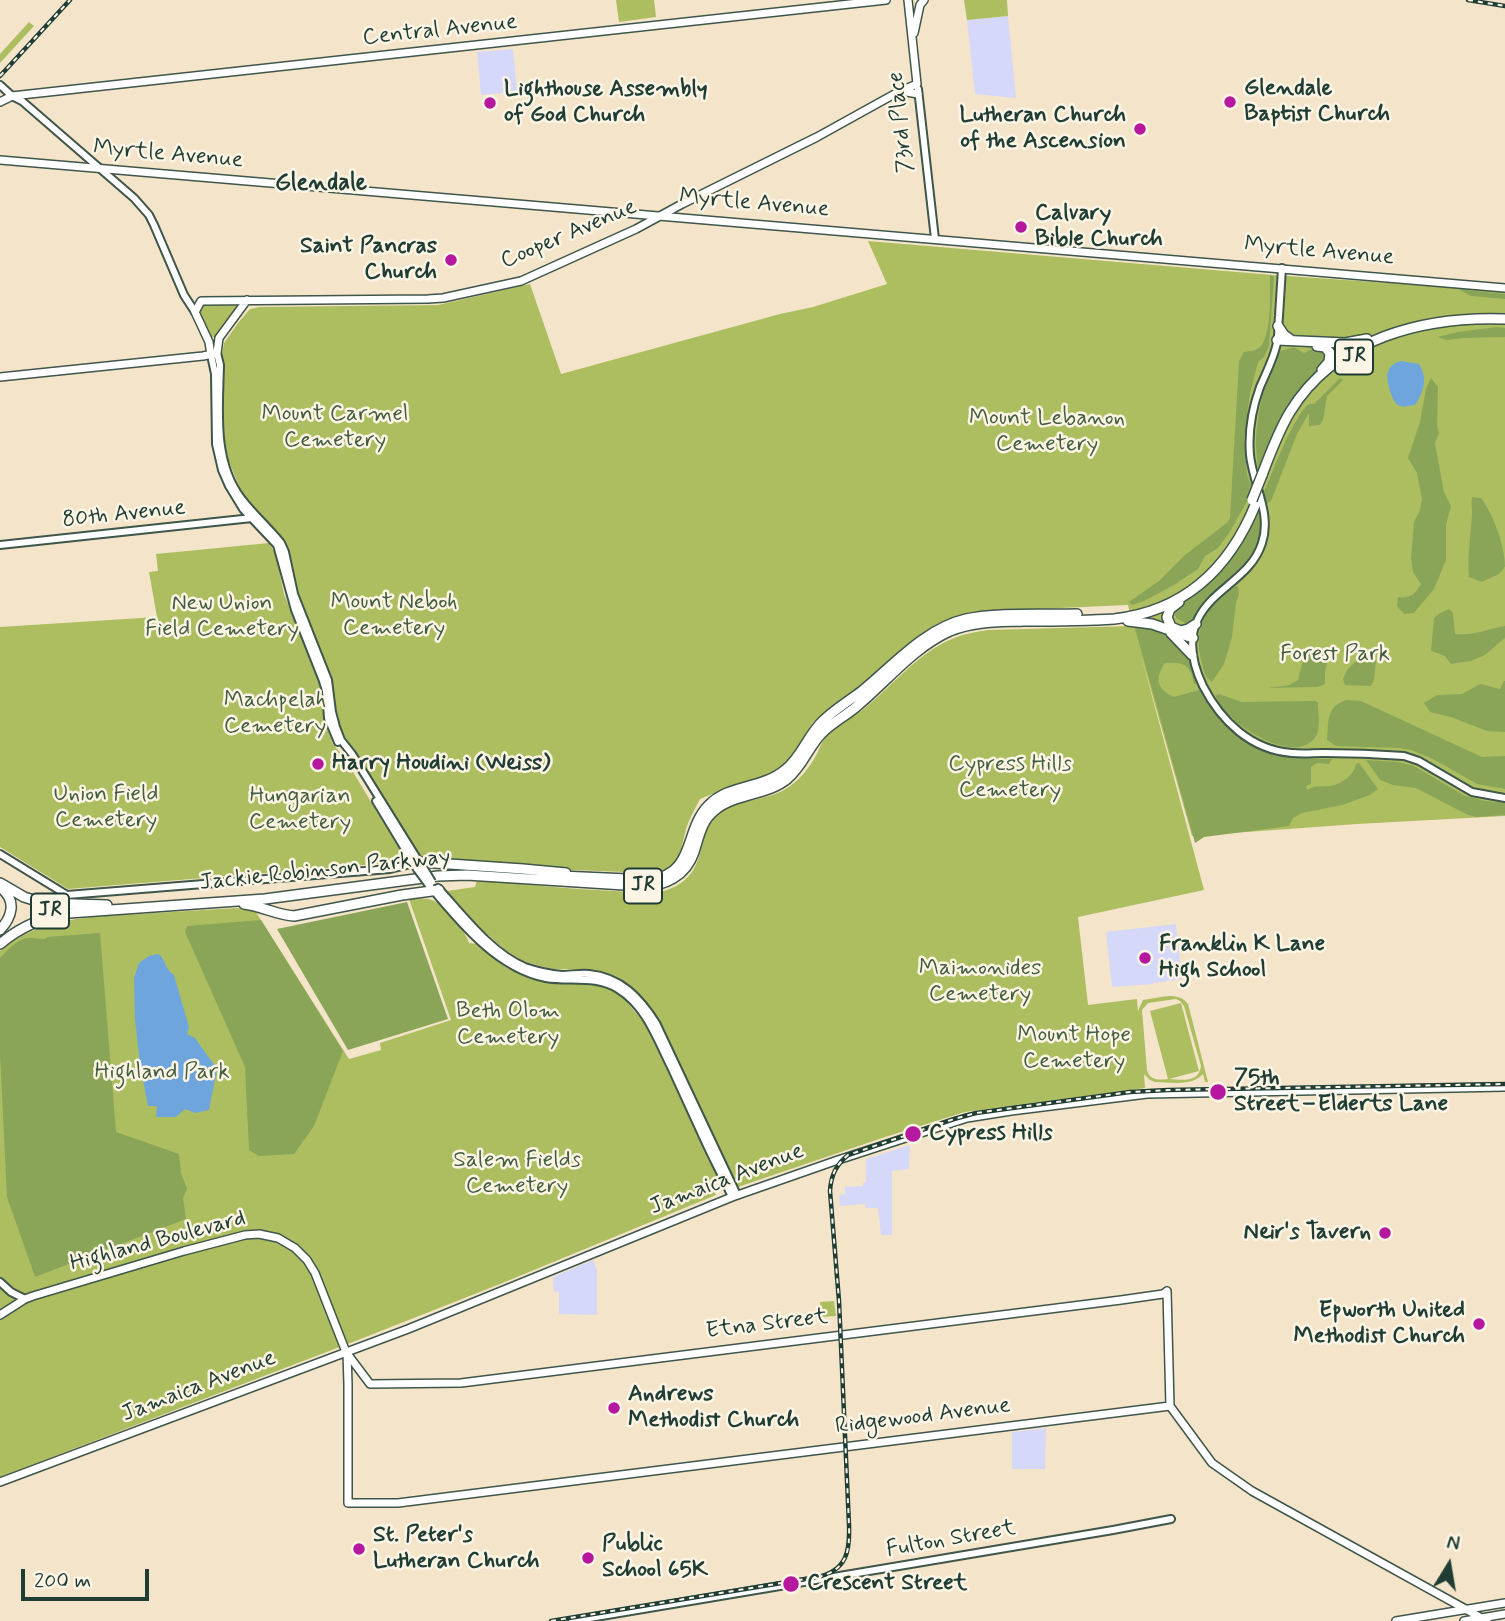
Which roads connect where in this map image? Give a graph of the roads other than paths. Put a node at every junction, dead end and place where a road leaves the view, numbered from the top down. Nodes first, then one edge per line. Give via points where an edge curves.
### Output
1 (886, 0) edge
2 (908, 0) edge
3 (924, 0) edge
4 (912, 37) junction
5 (917, 84) junction
6 (0, 85) edge
7 (900, 91) junction
8 (918, 94) junction
9 (12, 96) junction
10 (0, 102) edge
11 (0, 160) edge
12 (101, 169) junction
13 (662, 215) junction
14 (934, 239) junction
15 (1282, 268) junction
16 (1505, 288) edge
17 (247, 300) junction
18 (195, 312) junction
19 (1505, 319) edge
20 (1505, 324) edge
21 (1278, 326) junction
22 (1386, 335) junction
23 (207, 338) junction
24 (219, 338) junction
25 (1291, 340) junction
26 (1277, 342) junction
27 (214, 354) junction
28 (0, 377) edge
29 (1303, 394) junction
30 (1263, 478) junction
31 (1254, 501) junction
32 (251, 518) junction
33 (0, 545) edge
34 (1193, 589) junction
35 (1098, 619) junction
36 (1196, 624) junction
37 (1175, 631) junction
38 (1193, 636) junction
39 (1192, 655) junction
40 (838, 715) junction
41 (339, 740) junction
42 (1505, 797) edge
43 (0, 854) edge
44 (418, 865) junction
45 (589, 876) junction
46 (0, 885) edge
47 (433, 887) junction
48 (324, 891) junction
49 (207, 904) junction
50 (107, 905) junction
51 (294, 916) junction
52 (0, 930) edge
53 (0, 937) edge
54 (0, 944) edge
55 (1505, 1087) edge
56 (726, 1184) junction
57 (734, 1196) junction
58 (722, 1200) junction
59 (0, 1282) edge
60 (25, 1299) junction
61 (0, 1315) edge
62 (346, 1352) junction
63 (1170, 1406) junction
64 (0, 1482) edge
65 (1171, 1519) dead end
66 (1505, 1603) edge
67 (1469, 1610) junction
68 (1505, 1614) edge
69 (1485, 1619) edge
70 (572, 1621) edge
71 (1396, 1621) edge
72 (1464, 1621) edge

1 - 9 main road, Central Avenue
2 - 4 main road, 73rd Place
3 - 4 main road
4 - 5 main road, 73rd Place
5 - 7 main road, Cooper Avenue
5 - 8 street, 73rd Place
6 - 9 street
7 - 8 main road
7 - 13 main road, Cooper Avenue
8 - 14 street, 73rd Place
9 - 10 main road, Central Avenue
9 - 12 street
11 - 12 main road, Myrtle Avenue
12 - 13 main road, Myrtle Avenue
12 - 18 street via 149,215
13 - 14 main road, Myrtle Avenue
13 - 17 main road, Cooper Avenue via 543,272 486,289 428,299
14 - 15 main road, Myrtle Avenue
15 - 16 main road, Myrtle Avenue
15 - 21 street
17 - 18 main road, Cooper Avenue via 201,302
17 - 24 main road
18 - 23 main road
19 - 22 highway, Jackie Robinson Parkway / JR via 1445,321
20 - 30 highway, Jackie Robinson Parkway / JR via 1428,329 1354,356 1299,409
21 - 25 highway
21 - 26 street
22 - 25 highway via 1348,343
22 - 29 highway, Jackie Robinson Parkway / JR via 1342,358
23 - 24 main road
23 - 27 main road
24 - 27 main road
25 - 26 highway
26 - 29 highway via 1321,346 1329,352 1328,364
26 - 36 street via 1250,430 1252,468 1265,519 1262,543 1246,571 1207,605
27 - 28 main road
27 - 32 street via 216,444 229,486
27 - 41 street via 220,365 220,443 226,469 239,496 285,552 294,594 328,680
29 - 30 highway, Jackie Robinson Parkway / JR via 1283,425
30 - 31 highway, Jackie Robinson Parkway / JR, bridge
31 - 34 highway, Jackie Robinson Parkway / JR via 1232,551
31 - 40 highway, Jackie Robinson Parkway / JR via 1219,558 1169,597 1116,612 960,621 924,639
32 - 33 street, 80th Avenue
32 - 41 street via 276,545 323,681 328,718
34 - 35 highway, Jackie Robinson Parkway / JR via 1129,617
34 - 37 highway via 1168,613
35 - 37 highway via 1144,622
35 - 40 highway, Jackie Robinson Parkway / JR via 984,623 950,631
36 - 37 highway
36 - 38 street
37 - 38 highway
37 - 39 highway
38 - 39 street
39 - 42 street via 1211,702 1228,723 1256,743 1293,753 1404,756 1472,792
40 - 45 highway, Jackie Robinson Parkway / JR via 817,727 785,771 708,805 688,852 668,875 646,880
40 - 48 highway, Jackie Robinson Parkway / JR via 782,783 724,804 710,814 688,865 675,878 658,885 452,875
41 - 44 street
43 - 44 street via 67,895
44 - 45 highway
44 - 47 street, bridge
45 - 50 highway, Jackie Robinson Parkway / JR via 436,870 251,895
46 - 50 highway via 47,904
46 - 52 highway via 12,904 10,917
47 - 51 highway
47 - 56 street via 474,934 522,971 547,978 590,979 629,997 651,1026
47 - 57 street via 512,960 543,972 607,978 630,990 656,1023
48 - 49 highway, Jackie Robinson Parkway / JR
48 - 51 highway via 288,901 286,910
49 - 51 highway via 251,905
49 - 54 highway, Jackie Robinson Parkway / JR via 62,914 26,926
50 - 53 highway, Jackie Robinson Parkway / JR via 52,911 24,921
55 - 57 main road, Jamaica Avenue via 1147,1094 1011,1111 961,1120
56 - 57 street
56 - 58 street
57 - 58 main road, Jamaica Avenue
58 - 62 main road, Jamaica Avenue
59 - 60 street
60 - 61 main road, Highland Boulevard
60 - 62 main road, Highland Boulevard via 184,1251 259,1234 278,1238 307,1260
62 - 63 main road, Etna Street via 370,1384 461,1383 1167,1292
62 - 63 main road, Ridgewood Avenue via 348,1503 398,1503
62 - 64 main road, Jamaica Avenue
63 - 67 main road via 1212,1463 1251,1491
65 - 70 street, Fulton Street
66 - 67 main road
67 - 69 main road
67 - 71 main road
68 - 69 main road
69 - 72 main road

